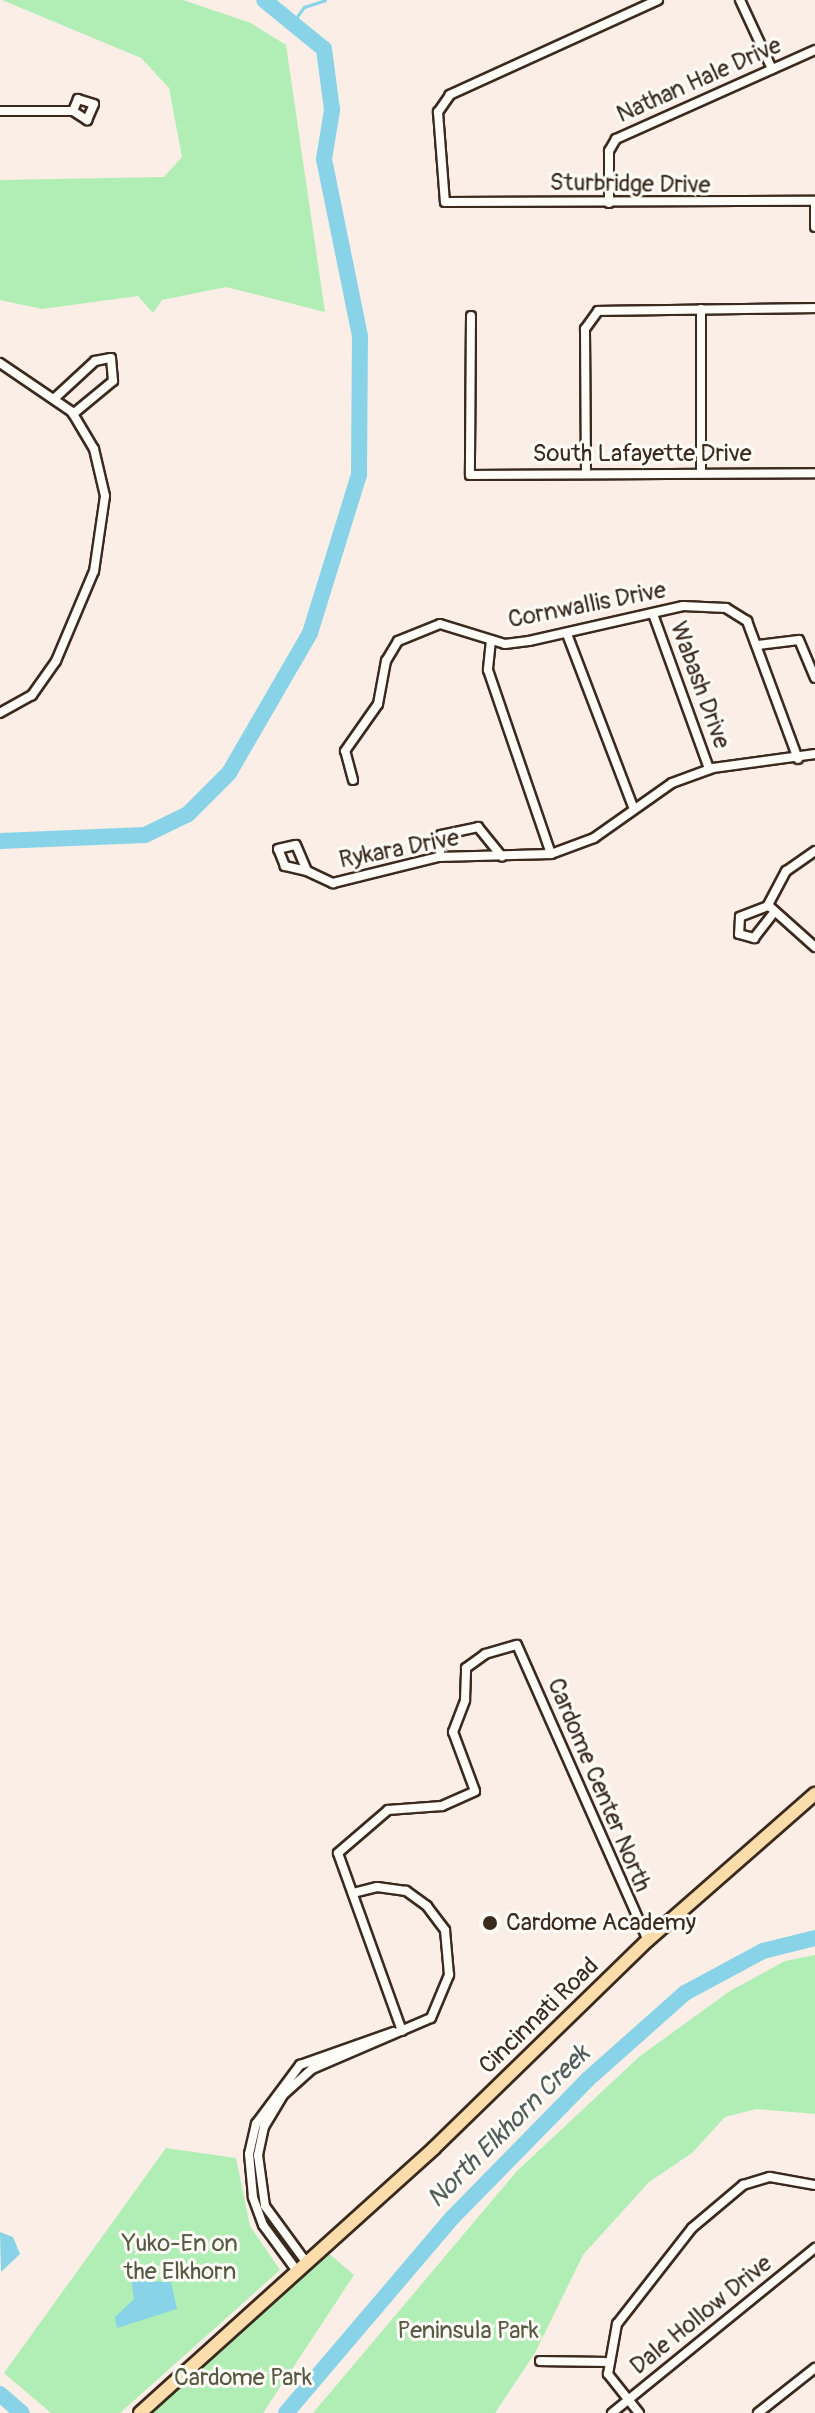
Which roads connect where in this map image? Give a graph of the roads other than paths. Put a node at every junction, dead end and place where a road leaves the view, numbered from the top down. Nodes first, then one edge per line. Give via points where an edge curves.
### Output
1 (658, 0) edge
2 (740, 0) edge
3 (815, 50) edge
4 (772, 69) junction
5 (0, 111) edge
6 (73, 111) dead end
7 (815, 201) edge
8 (609, 203) junction
9 (815, 227) edge
10 (815, 308) edge
11 (701, 309) junction
12 (471, 316) dead end
13 (0, 363) edge
14 (56, 397) junction
15 (73, 414) junction
16 (701, 473) junction
17 (815, 473) edge
18 (586, 474) junction
19 (653, 614) junction
20 (567, 634) junction
21 (491, 640) junction
22 (758, 645) junction
23 (815, 678) edge
24 (0, 713) edge
25 (815, 754) edge
26 (798, 759) junction
27 (709, 769) junction
28 (353, 780) dead end
29 (634, 809) junction
30 (815, 851) edge
31 (551, 854) junction
32 (440, 857) junction
33 (502, 857) junction
34 (307, 871) dead end
35 (815, 947) edge
36 (815, 1794) edge
37 (353, 1893) junction
38 (648, 1940) junction
39 (402, 2031) junction
40 (815, 2185) edge
41 (815, 2248) edge
42 (302, 2267) junction
43 (540, 2361) dead end
44 (605, 2362) junction
45 (815, 2368) edge
46 (628, 2399) junction
47 (140, 2413) edge
48 (612, 2413) edge
49 (639, 2413) edge
50 (758, 2413) edge

1 - 8 street, Sturbridge Drive via 450,95 438,112 445,202
2 - 4 street
3 - 4 street, Nathan Hale Drive
4 - 8 street, Nathan Hale Drive via 616,139 609,151
5 - 6 street
7 - 8 street, Sturbridge Drive
7 - 9 street
10 - 11 street
11 - 16 street
11 - 18 street via 598,311 589,319
12 - 18 street, South Lafayette Drive via 470,475
13 - 14 street
14 - 15 street
14 - 15 street via 95,361 111,358 113,381
15 - 24 street via 103,475 102,545 41,685
16 - 17 street, South Lafayette Drive
16 - 18 street, South Lafayette Drive
19 - 20 street, Cornwallis Drive
19 - 22 street, Cornwallis Drive via 683,606 726,608 747,621
19 - 27 street, Wabash Drive
20 - 21 street, Cornwallis Drive
20 - 29 street
21 - 28 street, Cornwallis Drive via 440,624 398,641 386,661 378,704 345,751
21 - 31 street via 488,670
22 - 23 street via 799,640
22 - 26 street, Cornwallis Drive
25 - 26 street
26 - 27 street
27 - 29 street, Rykara Drive
29 - 31 street, Rykara Drive via 579,847
30 - 35 street via 786,871 770,911
31 - 33 street, Rykara Drive
32 - 33 street, Rykara Drive
32 - 33 street via 441,835 478,827
32 - 34 street, Rykara Drive via 333,883
36 - 38 main road, Cincinnati Road
37 - 38 street, Cardome Center North via 338,1853 343,1845 388,1810 442,1806 475,1791 453,1732 465,1700 466,1668 517,1645
37 - 39 street
37 - 39 street via 377,1887 406,1891 445,1930 451,1955 440,2010
38 - 42 main road, Cincinnati Road
39 - 42 street via 368,2036 300,2065 256,2124 249,2154 253,2197 263,2225
40 - 44 street via 760,2177 702,2219 617,2324
41 - 46 street, Dale Hollow Drive
42 - 47 main road, Cincinnati Road
43 - 44 street
44 - 46 street
45 - 50 street
46 - 48 street, Dale Hollow Drive
46 - 49 street

